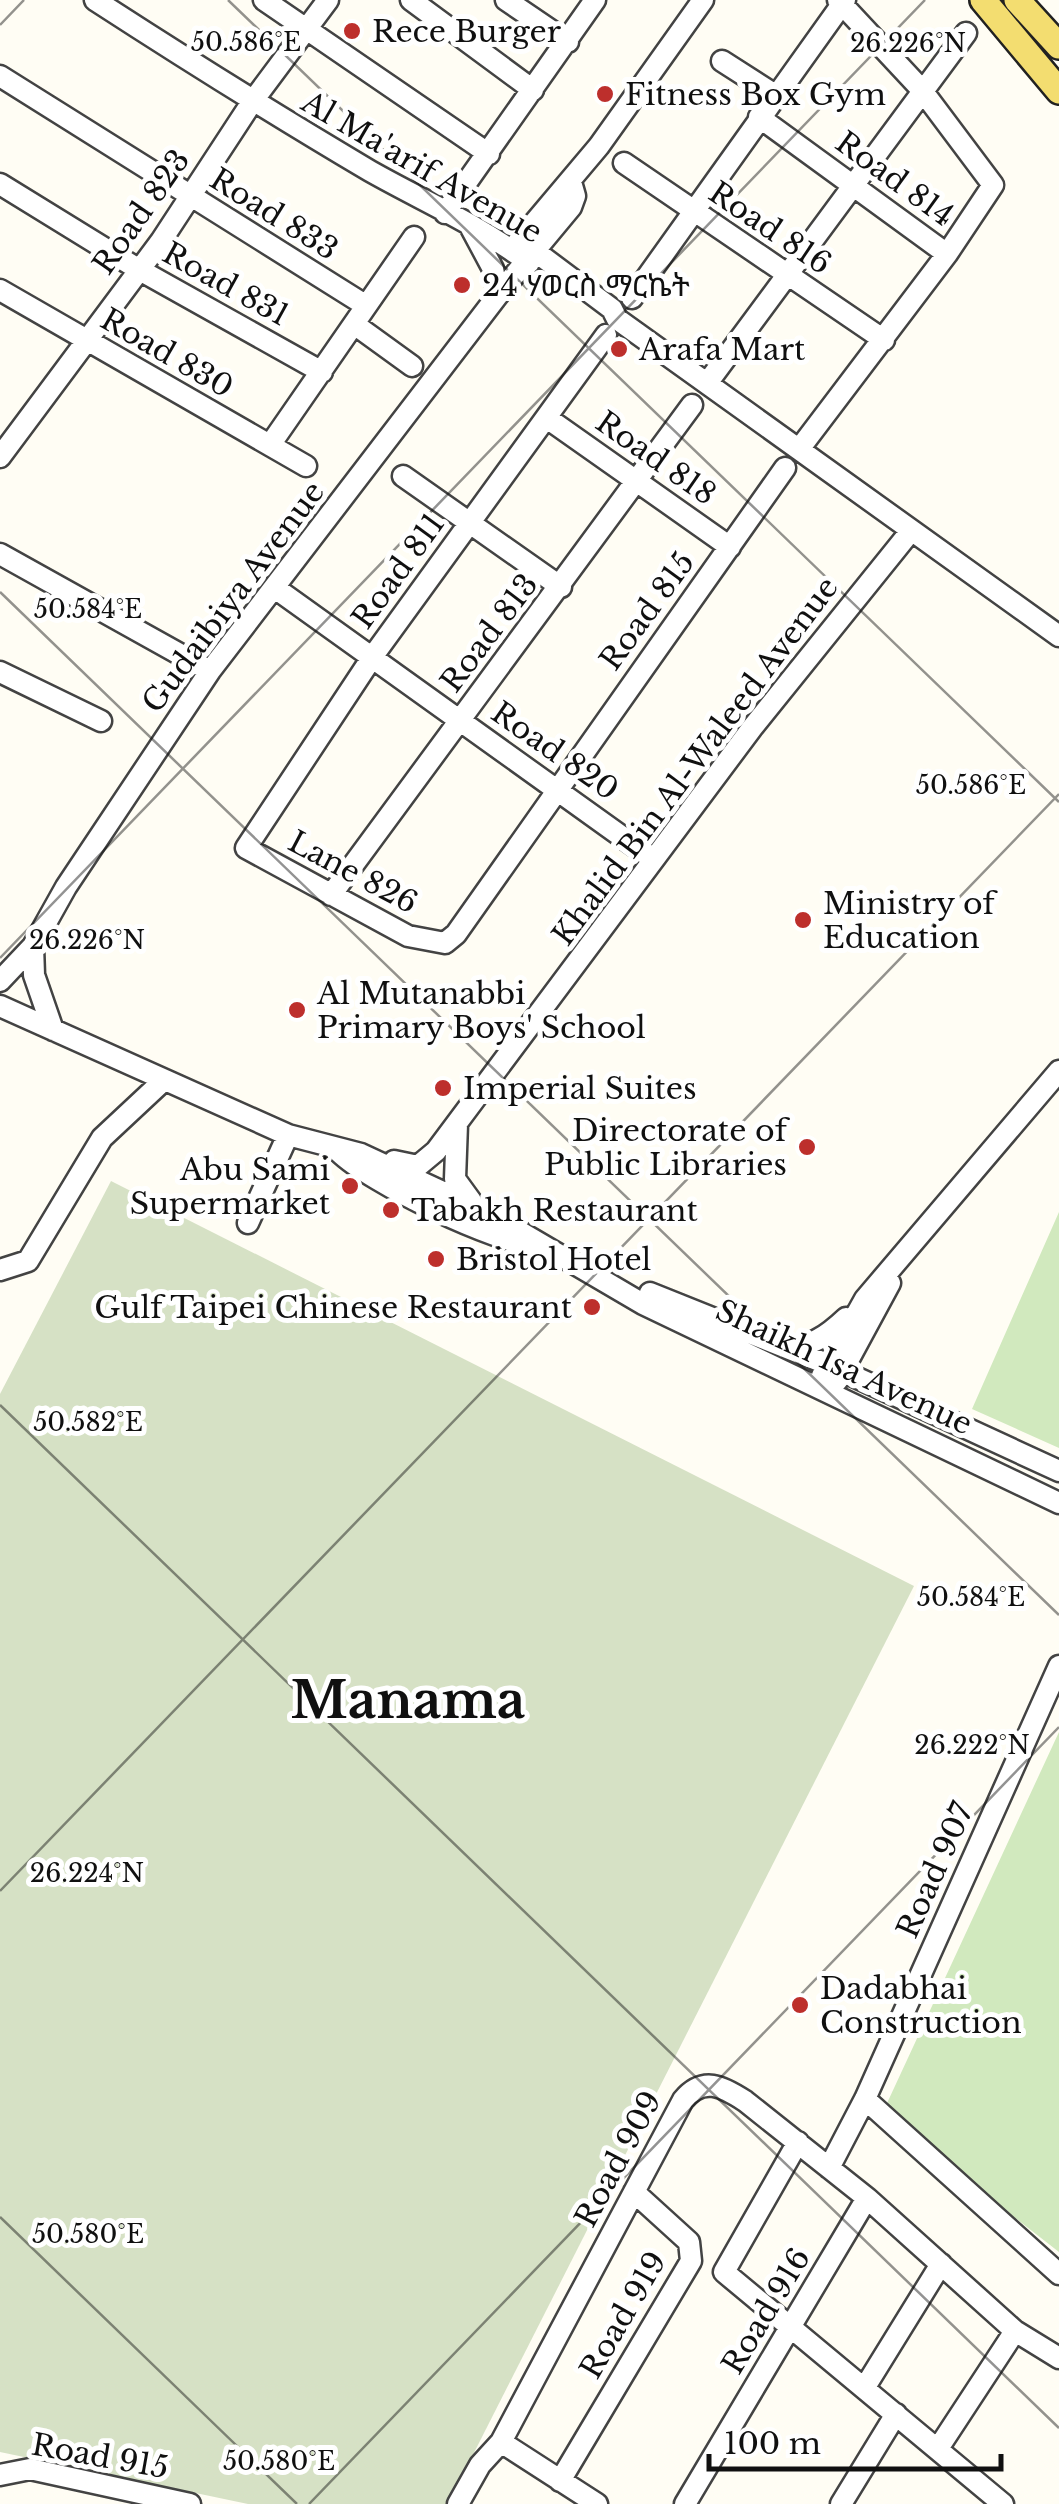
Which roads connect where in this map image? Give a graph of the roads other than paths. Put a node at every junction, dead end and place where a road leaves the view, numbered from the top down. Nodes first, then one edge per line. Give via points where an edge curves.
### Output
1 (96, 0) edge
2 (264, 0) edge
3 (328, 0) edge
4 (506, 0) edge
5 (595, 0) edge
6 (703, 0) edge
7 (983, 0) edge
8 (1018, 0) edge
9 (415, 1) edge
10 (842, 1) edge
11 (308, 30) junction
12 (966, 33) dead end
13 (568, 42) junction
14 (1059, 46) edge
15 (722, 61) dead end
16 (0, 76) edge
17 (921, 89) junction
18 (534, 90) junction
19 (1059, 91) edge
20 (775, 94) junction
21 (252, 102) junction
22 (759, 117) junction
23 (489, 154) junction
24 (624, 162) dead end
25 (0, 184) edge
26 (852, 184) junction
27 (190, 197) junction
28 (694, 212) junction
29 (445, 213) junction
30 (470, 226) junction
31 (414, 237) dead end
32 (524, 251) junction
33 (947, 254) junction
34 (138, 269) junction
35 (788, 277) junction
36 (498, 295) junction
37 (3, 297) edge
38 (632, 298) dead end
39 (360, 314) junction
40 (612, 327) junction
41 (884, 340) junction
42 (87, 341) junction
43 (412, 366) dead end
44 (322, 372) junction
45 (708, 382) junction
46 (692, 404) dead end
47 (547, 418) junction
48 (270, 445) junction
49 (800, 448) junction
50 (0, 457) edge
51 (306, 466) dead end
52 (785, 468) dead end
53 (403, 476) dead end
54 (638, 483) junction
55 (472, 521) junction
56 (910, 532) junction
57 (730, 548) junction
58 (0, 554) edge
59 (560, 587) junction
60 (275, 588) junction
61 (1059, 636) edge
62 (373, 656) junction
63 (210, 671) junction
64 (0, 672) edge
65 (101, 721) dead end
66 (460, 721) junction
67 (557, 788) junction
68 (246, 848) joint
69 (653, 859) junction
70 (332, 895) junction
71 (33, 946) junction
72 (0, 980) edge
73 (0, 1006) edge
74 (52, 1030) junction
75 (1059, 1071) edge
76 (163, 1082) junction
77 (457, 1124) junction
78 (288, 1136) junction
79 (338, 1151) junction
80 (361, 1154) junction
81 (488, 1213) junction
82 (248, 1223) dead end
83 (547, 1248) junction
84 (906, 1255) junction
85 (0, 1270) edge
86 (605, 1282) junction
87 (865, 1299) junction
88 (777, 1346) junction
89 (835, 1368) junction
90 (822, 1389) junction
91 (1059, 1471) edge
92 (1059, 1503) edge
93 (1059, 1666) edge
94 (865, 2098) junction
95 (798, 2142) junction
96 (829, 2168) junction
97 (634, 2192) junction
98 (866, 2198) junction
99 (689, 2242) junction
100 (941, 2264) junction
101 (724, 2272) junction
102 (1059, 2274) edge
103 (791, 2329) junction
104 (1015, 2330) junction
105 (1059, 2358) edge
106 (865, 2387) junction
107 (896, 2414) junction
108 (500, 2442) junction
109 (940, 2447) junction
110 (0, 2475) edge
111 (560, 2481) junction
112 (996, 2502) edge
113 (190, 2504) edge
114 (458, 2504) edge
115 (596, 2504) edge
116 (685, 2504) edge
117 (842, 2504) edge

1 - 21 street, Al Ma'arif Avenue
2 - 11 street
3 - 11 street, Road 823
4 - 13 street
5 - 13 street
6 - 32 street via 571,182 571,207
7 - 19 main road
8 - 14 main road
9 - 18 street
10 - 17 street
10 - 20 street
11 - 21 street, Road 823
11 - 23 street
12 - 17 street
13 - 18 street
15 - 20 street
16 - 27 street, Road 833
17 - 26 street
17 - 33 street via 993,185
18 - 23 street
20 - 22 street
21 - 27 street, Road 823
21 - 29 street, Al Ma'arif Avenue
22 - 26 street, Road 814
22 - 28 street
23 - 29 street
24 - 28 street, Road 816
25 - 34 street, Road 831
26 - 33 street, Road 814
26 - 35 street
27 - 34 street, Road 823
27 - 39 street, Road 833
28 - 35 street, Road 816
28 - 38 street
29 - 30 street, Al Ma'arif Avenue
30 - 32 street, Al Ma'arif Avenue
30 - 36 street via 494,269
31 - 39 street
32 - 36 street, Gudaibiya Avenue
32 - 40 street, Al Ma'arif Avenue
33 - 41 street
34 - 42 street, Road 823
34 - 44 street, Road 831
35 - 41 street, Road 816
35 - 45 street
36 - 60 street, Gudaibiya Avenue
37 - 42 street, Road 830
39 - 43 street, Road 833
39 - 44 street
40 - 45 street, Al Ma'arif Avenue
40 - 47 street, Road 811
41 - 49 street
42 - 48 street, Road 830
42 - 50 street, Road 823
44 - 48 street
45 - 49 street, Al Ma'arif Avenue
46 - 54 street, Road 813
47 - 54 street, Road 818
47 - 55 street, Road 811
48 - 51 street, Road 830
49 - 56 street, Al Ma'arif Avenue
52 - 57 street, Road 815
53 - 55 street
54 - 57 street, Road 818
54 - 59 street, Road 813
55 - 59 street
55 - 62 street, Road 811
56 - 61 street, Al Ma'arif Avenue
56 - 69 street, Khalid Bin Al-Waleed Avenue
57 - 67 street, Road 815
58 - 63 street
59 - 66 street, Road 813
60 - 62 street, Road 820
60 - 63 street, Gudaibiya Avenue
62 - 66 street, Road 820
62 - 68 street, Road 811
63 - 71 street, Gudaibiya Avenue
64 - 65 street
66 - 67 street, Road 820
66 - 70 street, Road 813
67 - 69 street, Road 820
67 - 70 street, Lane 826 via 456,934 434,944 408,936
68 - 70 street, Lane 826
69 - 77 street, Khalid Bin Al-Waleed Avenue
71 - 72 street, Gudaibiya Avenue
71 - 74 street via 34,974
73 - 74 street, Shaikh Isa Avenue
74 - 76 street, Shaikh Isa Avenue
75 - 84 street
76 - 78 street, Shaikh Isa Avenue
76 - 85 street via 102,1138 28,1261
77 - 80 street, Khalid Bin Al-Waleed Avenue via 418,1166
77 - 81 street via 455,1179 462,1194
78 - 79 street, Shaikh Isa Avenue
78 - 82 street
79 - 80 street, Shaikh Isa Avenue
79 - 83 street, Shaikh Isa Avenue via 388,1185 507,1240
80 - 81 street, Shaikh Isa Avenue
81 - 83 street, Shaikh Isa Avenue
83 - 86 street, Shaikh Isa Avenue
84 - 87 street
84 - 89 street
86 - 88 street, Shaikh Isa Avenue via 634,1286
86 - 90 street, Shaikh Isa Avenue
87 - 88 street via 822,1338 802,1347
87 - 89 street
88 - 89 street, Shaikh Isa Avenue
89 - 90 street via 821,1376
89 - 91 street, Shaikh Isa Avenue
90 - 92 street, Shaikh Isa Avenue
93 - 94 street, Road 907
94 - 96 street, Road 907
94 - 102 street
95 - 96 street, Road 909
95 - 97 street, Road 909 via 724,2087 701,2086 682,2100
95 - 101 street
96 - 98 street, Road 909
97 - 99 street, Road 919
97 - 108 street, Road 909
98 - 100 street, Road 909
98 - 103 street, Road 916
99 - 101 street
99 - 111 street, Road 919 via 692,2261
100 - 104 street, Road 909
100 - 106 street
101 - 103 street
103 - 106 street
103 - 116 street, Road 916
104 - 105 street, Road 909
104 - 109 street
106 - 107 street
107 - 109 street
107 - 117 street
108 - 111 street
108 - 114 street, Road 909
109 - 112 street
110 - 113 street, Road 915 via 30,2469
111 - 115 street

